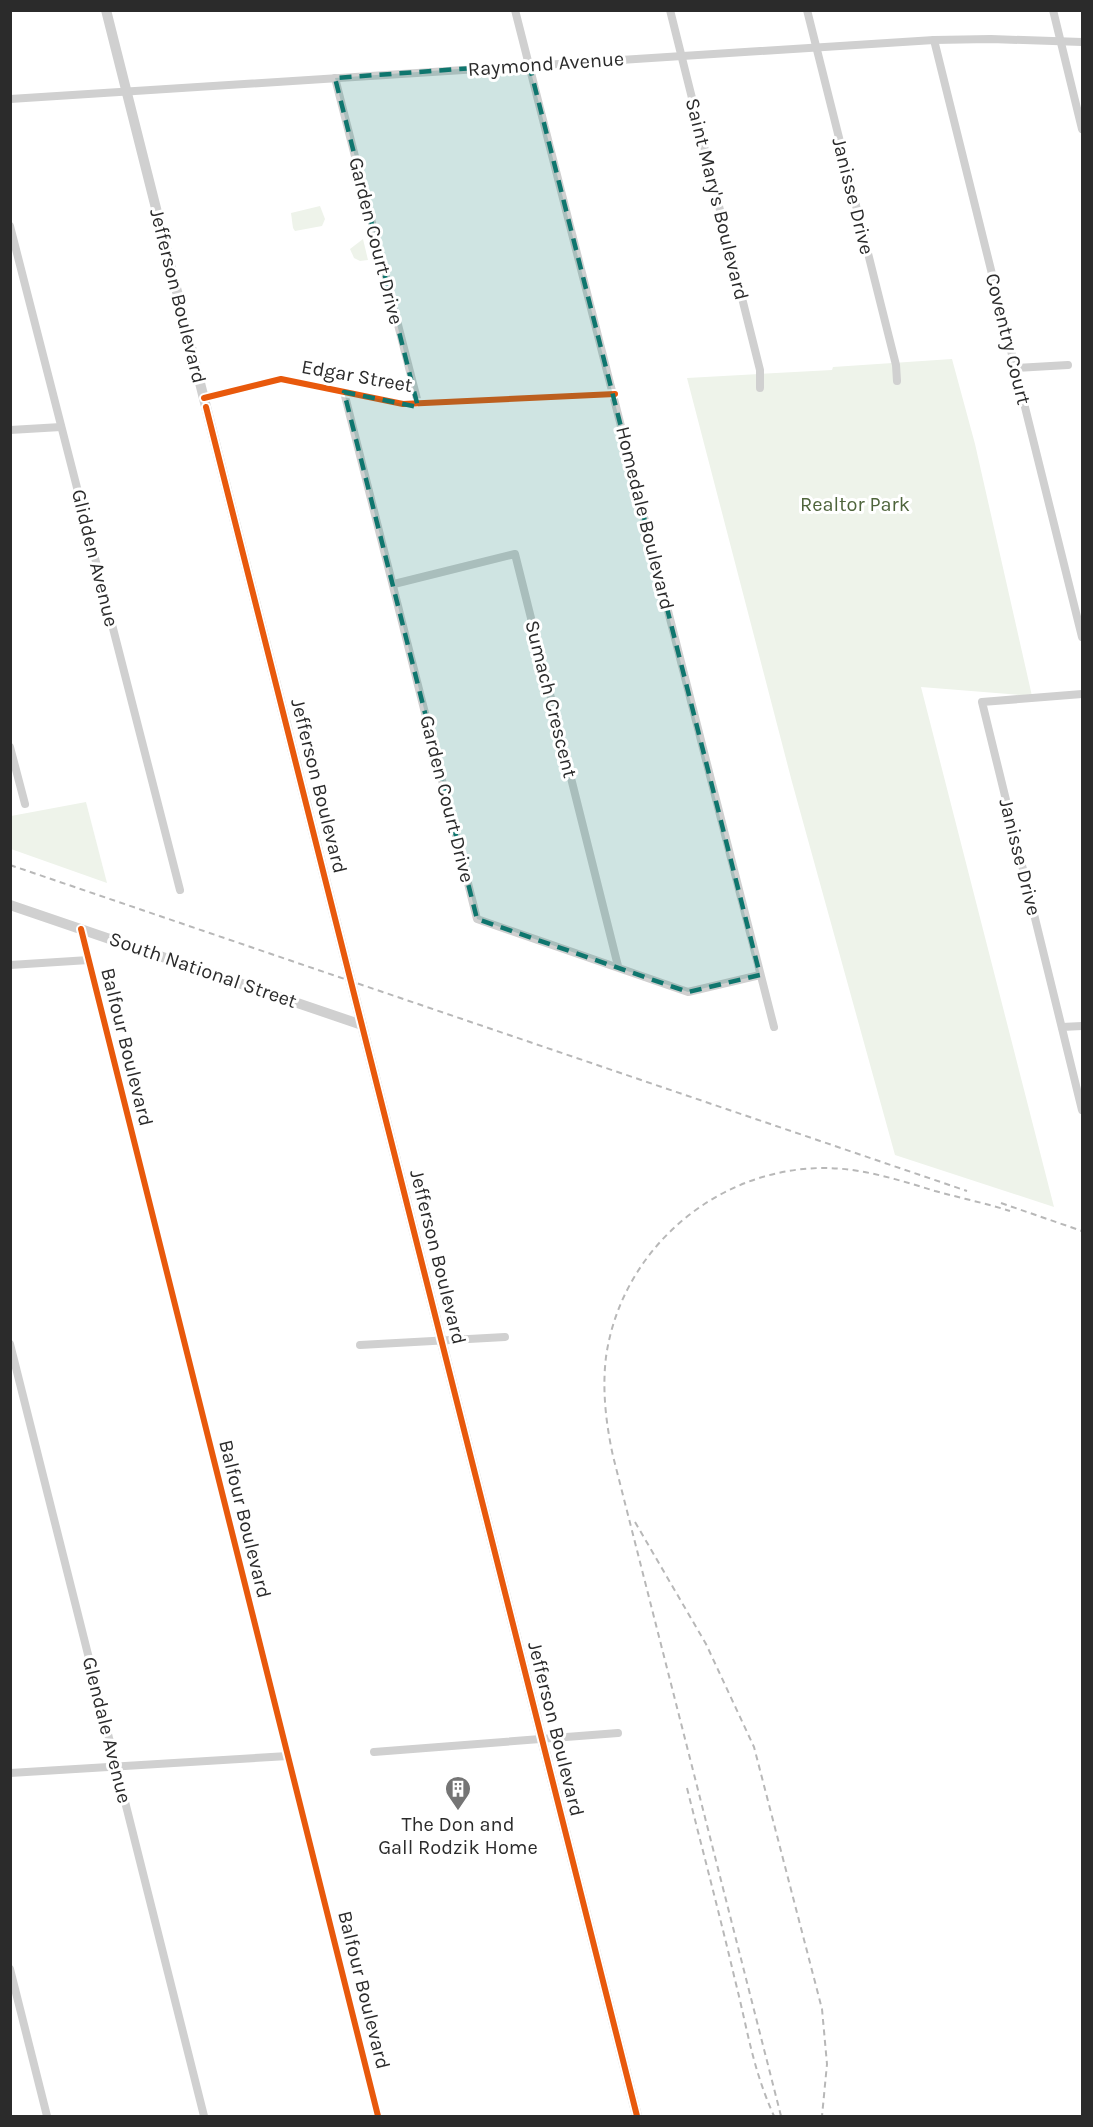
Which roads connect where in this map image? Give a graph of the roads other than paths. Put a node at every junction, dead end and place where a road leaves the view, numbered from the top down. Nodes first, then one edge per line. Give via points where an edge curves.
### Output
1 (106, 10) edge
2 (515, 10) edge
3 (670, 10) edge
4 (807, 10) edge
5 (1053, 10) edge
6 (934, 40) junction
7 (1060, 41) junction
8 (1083, 42) edge
9 (816, 48) junction
10 (681, 57) junction
11 (529, 64) junction
12 (335, 78) junction
13 (127, 92) junction
14 (10, 99) edge
15 (1083, 129) edge
16 (10, 226) edge
17 (1068, 365) dead end
18 (1015, 368) junction
19 (897, 381) dead end
20 (760, 388) dead end
21 (344, 392) junction
22 (615, 394) junction
23 (204, 398) junction
24 (417, 404) junction
25 (61, 427) junction
26 (10, 430) edge
27 (394, 584) junction
28 (1083, 637) edge
29 (1083, 694) edge
30 (10, 747) edge
31 (25, 804) dead end
32 (180, 890) dead end
33 (10, 904) edge
34 (81, 928) junction
35 (88, 960) junction
36 (10, 965) edge
37 (618, 966) junction
38 (760, 975) junction
39 (362, 1025) junction
40 (1083, 1026) edge
41 (774, 1027) dead end
42 (1062, 1027) junction
43 (1083, 1110) edge
44 (505, 1337) dead end
45 (442, 1340) junction
46 (10, 1344) edge
47 (360, 1344) dead end
48 (618, 1734) dead end
49 (541, 1738) junction
50 (374, 1752) dead end
51 (288, 1756) junction
52 (116, 1766) junction
53 (10, 1773) edge
54 (10, 1969) edge
55 (47, 2116) edge
56 (204, 2116) edge
57 (378, 2116) edge
58 (637, 2116) edge

1 - 13 street, Jefferson Boulevard
2 - 11 street, Homedale Boulevard
3 - 10 street, Saint Mary's Boulevard
4 - 9 street, Janisse Drive
5 - 7 street
6 - 7 street, Raymond Avenue
6 - 9 street, Raymond Avenue
6 - 18 street, Coventry Court
7 - 8 street, Raymond Avenue
7 - 15 street
9 - 10 street, Raymond Avenue
9 - 19 street, Janisse Drive
10 - 11 street, Raymond Avenue
10 - 20 street, Saint Mary's Boulevard via 760,370
11 - 12 street, Raymond Avenue
11 - 22 street, Homedale Boulevard
12 - 13 street, Raymond Avenue
12 - 24 street, Garden Court Drive
13 - 14 street, Raymond Avenue
13 - 23 street, Jefferson Boulevard
16 - 25 street, Glidden Avenue
17 - 18 street
18 - 28 street, Coventry Court
21 - 23 street, Edgar Street via 281,379
21 - 24 street, Edgar Street
21 - 27 street, Garden Court Drive
22 - 24 street, Edgar Street
22 - 38 street, Homedale Boulevard
23 - 39 street, Jefferson Boulevard
25 - 26 street
25 - 32 street, Glidden Avenue
27 - 37 street, Garden Court Drive via 477,919
27 - 37 street, Sumach Crescent via 515,554
29 - 42 street, Janisse Drive via 982,702
30 - 31 street
33 - 34 street, South National Street
34 - 35 street, Balfour Boulevard
34 - 39 street, South National Street
35 - 36 street
35 - 51 street, Balfour Boulevard
37 - 38 street, Garden Court Drive via 688,992
38 - 41 street, Homedale Boulevard
39 - 45 street, Jefferson Boulevard
40 - 42 street
42 - 43 street, Janisse Drive
44 - 45 street
45 - 47 street
45 - 49 street, Jefferson Boulevard
46 - 52 street, Glendale Avenue
48 - 49 street
49 - 50 street
49 - 58 street, Jefferson Boulevard
51 - 52 street
51 - 57 street, Balfour Boulevard
52 - 53 street
52 - 56 street, Glendale Avenue
54 - 55 street

